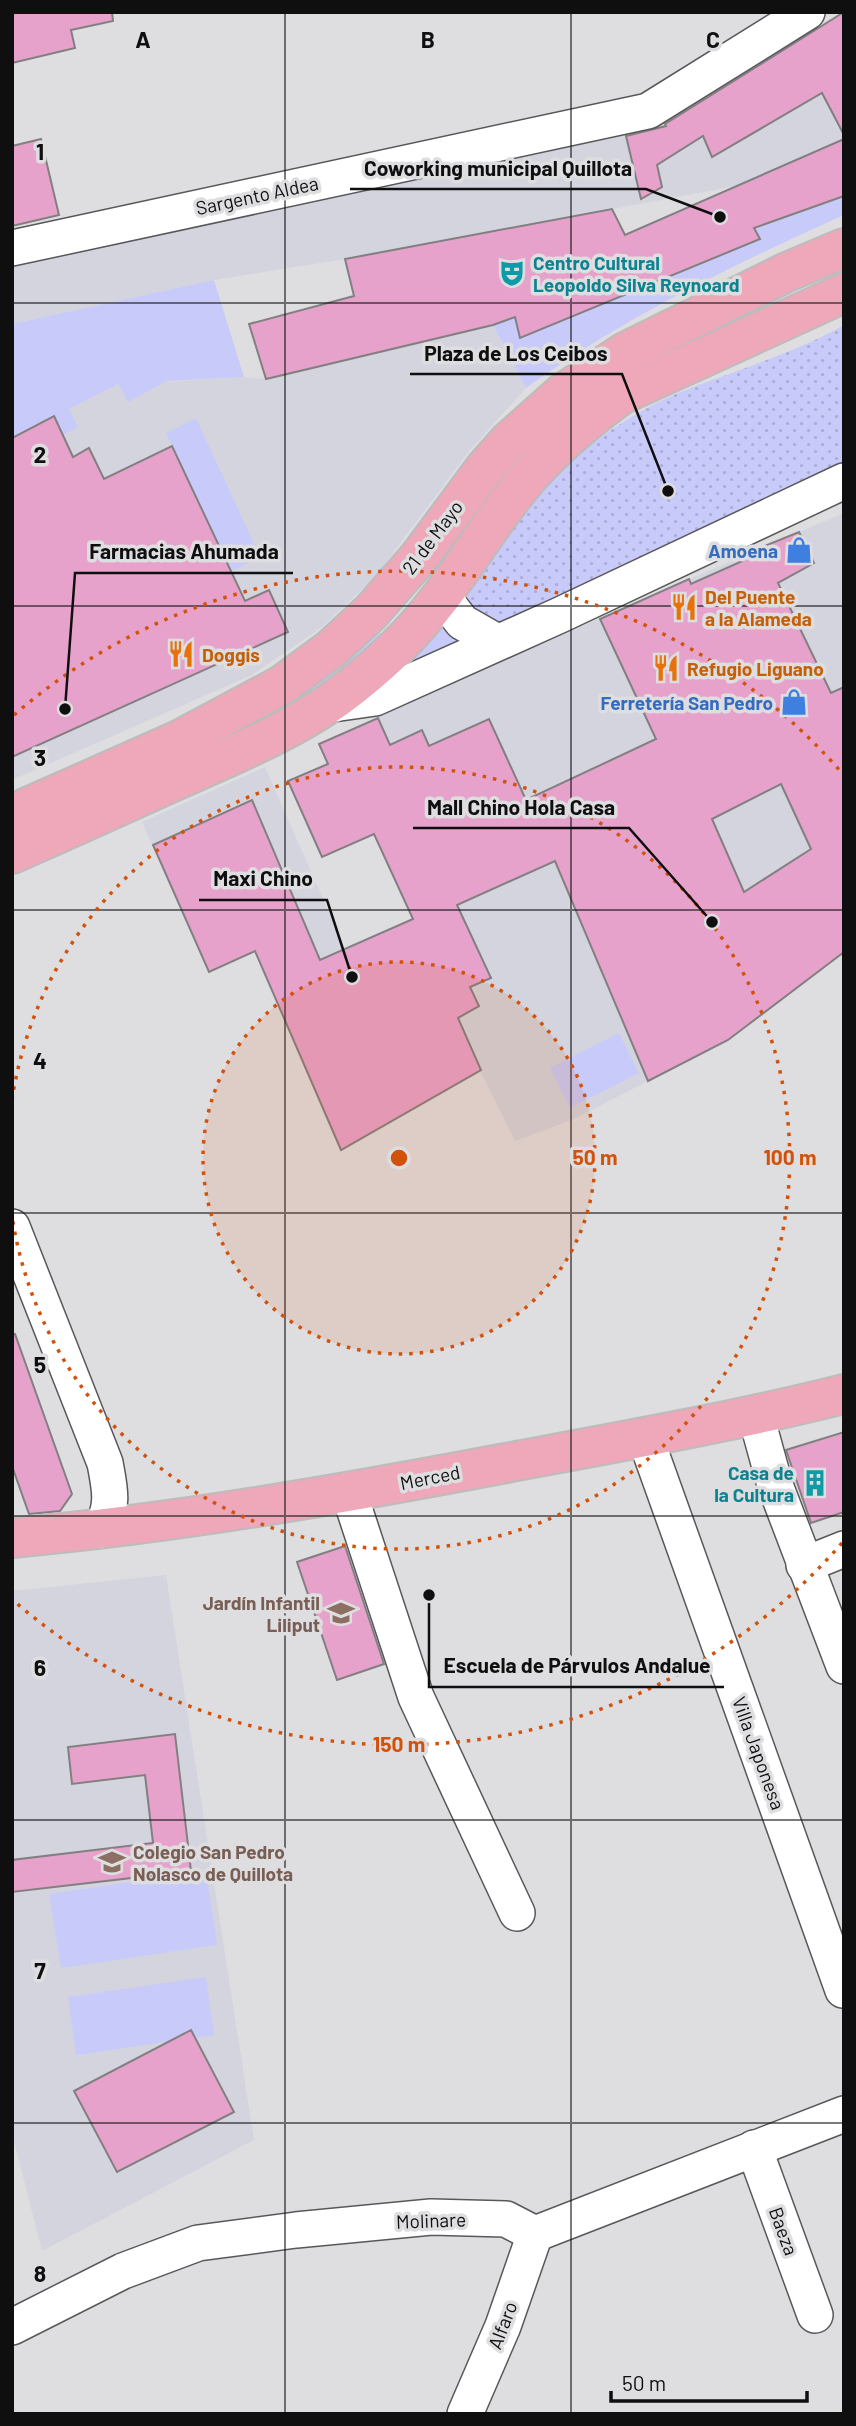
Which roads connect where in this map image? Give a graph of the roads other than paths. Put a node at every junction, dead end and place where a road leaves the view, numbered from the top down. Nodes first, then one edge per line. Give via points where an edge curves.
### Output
1 (807, 12) edge
2 (12, 248) edge
3 (844, 248) edge
4 (844, 293) edge
5 (844, 481) edge
6 (442, 596) junction
7 (497, 642) junction
8 (327, 705) junction
9 (12, 814) edge
10 (12, 854) edge
11 (12, 1227) edge
12 (844, 1394) edge
13 (756, 1416) junction
14 (645, 1437) junction
15 (349, 1493) junction
16 (101, 1530) junction
17 (12, 1538) edge
18 (844, 1549) edge
19 (804, 1565) junction
20 (844, 1667) edge
21 (517, 1913) dead end
22 (843, 1990) edge
23 (844, 2114) edge
24 (754, 2148) junction
25 (536, 2234) junction
26 (815, 2315) dead end
27 (12, 2327) edge
28 (466, 2414) edge

1 - 2 street, Sargento Aldea via 648,111
3 - 9 main road, 21 de Mayo via 625,352 564,393 485,468 371,612 282,685 179,740
4 - 6 main road via 621,395 594,415 520,487
5 - 7 street
6 - 7 street via 462,622
6 - 8 main road via 400,645
7 - 8 street via 375,698
8 - 10 main road via 228,757
11 - 16 street via 105,1463 111,1497
12 - 13 main road, Merced
13 - 14 main road, Merced
13 - 19 street
14 - 15 main road, Merced
14 - 22 street, Villa Japonesa
15 - 16 main road, Merced
15 - 21 street via 416,1697
16 - 17 main road, Merced
18 - 19 street
19 - 20 street
23 - 24 street
24 - 25 street
24 - 26 street, Baeza
25 - 27 street, Molinare via 506,2218 431,2217 198,2244 123,2272
25 - 28 street, Alfaro

